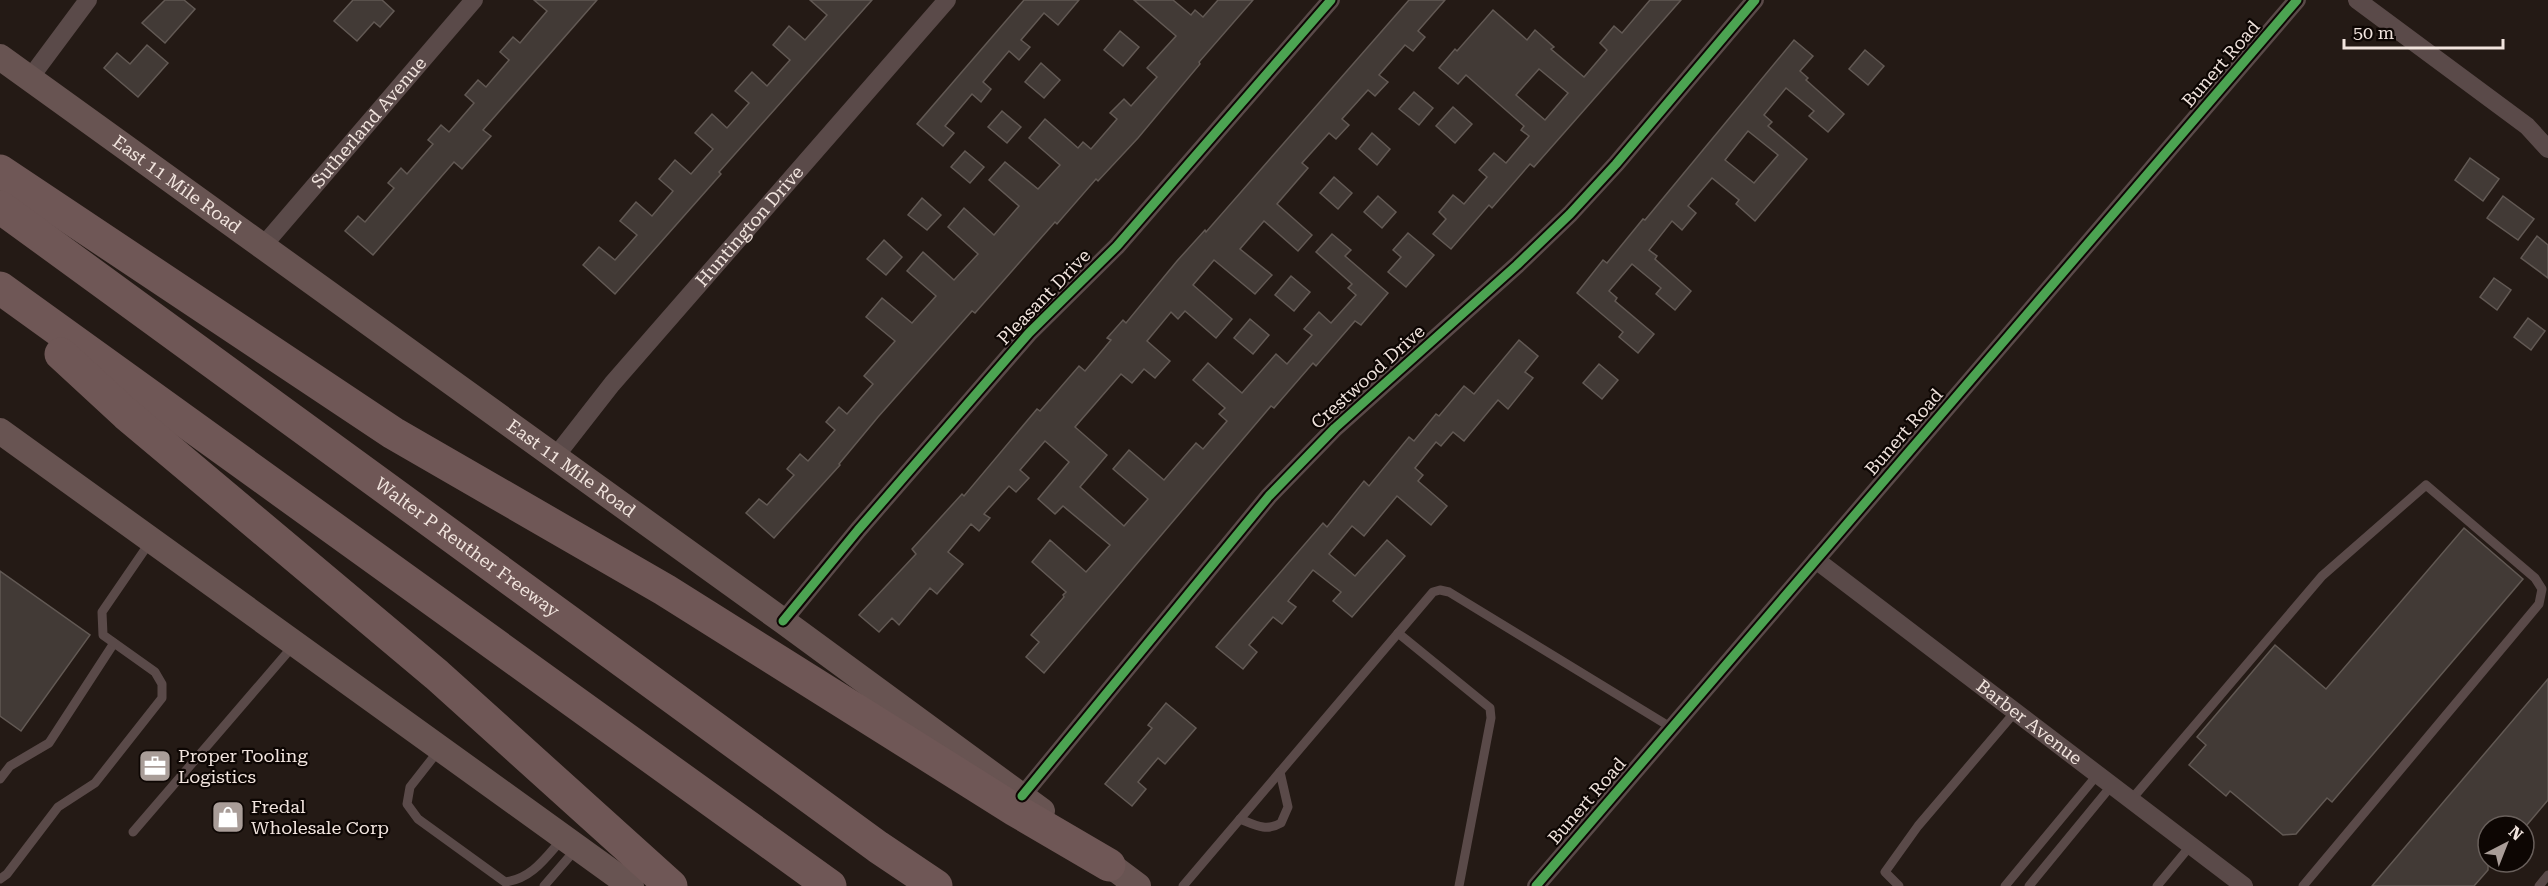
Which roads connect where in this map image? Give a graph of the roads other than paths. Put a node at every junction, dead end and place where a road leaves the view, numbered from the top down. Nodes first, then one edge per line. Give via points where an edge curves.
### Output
1 (88, 0) edge
2 (474, 0) edge
3 (947, 0) edge
4 (1331, 0) edge
5 (1755, 0) edge
6 (2297, 0) edge
7 (2357, 0) edge
8 (0, 57) edge
9 (30, 78) junction
10 (2548, 149) edge
11 (0, 171) edge
12 (0, 207) edge
13 (262, 247) junction
14 (0, 288) edge
15 (0, 298) edge
16 (0, 432) edge
17 (555, 457) junction
18 (151, 540) junction
19 (1816, 560) junction
20 (783, 621) junction
21 (1398, 633) junction
22 (114, 643) junction
23 (295, 644) junction
24 (2015, 712) junction
25 (1672, 728) junction
26 (440, 748) junction
27 (1280, 772) junction
28 (0, 779) edge
29 (2105, 780) junction
30 (1022, 796) junction
31 (2131, 800) junction
32 (1240, 819) junction
33 (133, 832) dead end
34 (571, 842) junction
35 (2191, 845) junction
36 (1109, 865) junction
37 (2548, 875) edge
38 (0, 879) edge
39 (544, 886) edge
40 (631, 886) edge
41 (671, 886) edge
42 (830, 886) edge
43 (936, 886) edge
44 (1138, 886) edge
45 (1183, 886) edge
46 (1459, 886) edge
47 (1536, 886) edge
48 (1899, 886) edge
49 (2005, 886) edge
50 (2029, 886) edge
51 (2157, 886) edge
52 (2244, 886) edge
53 (2303, 886) edge
54 (2539, 886) edge

1 - 9 street
2 - 13 street, Sutherland Avenue
3 - 17 street, Huntington Drive via 612,384
4 - 20 street, Pleasant Drive via 1117,246 1029,333
5 - 30 street, Crestwood Drive via 1570,214 1335,428 1269,496
6 - 19 street, Bunert Road
7 - 10 street via 2528,126
8 - 9 main road, East 11 Mile Road
9 - 13 main road, East 11 Mile Road
11 - 36 highway via 393,433 665,590
12 - 43 highway, Walter P Reuther Freeway
13 - 17 main road, East 11 Mile Road
14 - 42 highway
15 - 41 highway via 126,414 436,675
16 - 18 main road
17 - 20 main road, East 11 Mile Road
18 - 22 lane via 102,612 103,635
18 - 23 main road
19 - 24 street, Barber Avenue
19 - 25 street, Bunert Road
20 - 30 main road, East 11 Mile Road
21 - 25 lane via 1433,592 1449,592
21 - 27 lane
21 - 46 lane via 1490,708
22 - 28 lane via 49,743 10,766
22 - 38 lane via 155,672 162,684 162,698 95,783 58,807
23 - 26 main road
23 - 33 lane
24 - 29 street, Barber Avenue
24 - 48 lane via 1918,826 1885,872
25 - 47 street, Bunert Road
26 - 34 main road
26 - 34 lane via 410,787 407,804 418,819 505,882 531,873
27 - 32 lane
27 - 32 lane via 1288,807 1281,823 1262,828
29 - 31 street, Barber Avenue
29 - 49 lane
29 - 50 lane
30 - 36 main road, East 11 Mile Road
31 - 35 street, Barber Avenue
31 - 53 lane via 2322,576 2426,485 2535,578 2542,589 2539,604
32 - 45 lane
34 - 39 lane
34 - 40 main road
35 - 51 lane
35 - 52 street, Barber Avenue
36 - 44 main road, East 11 Mile Road
37 - 54 lane

